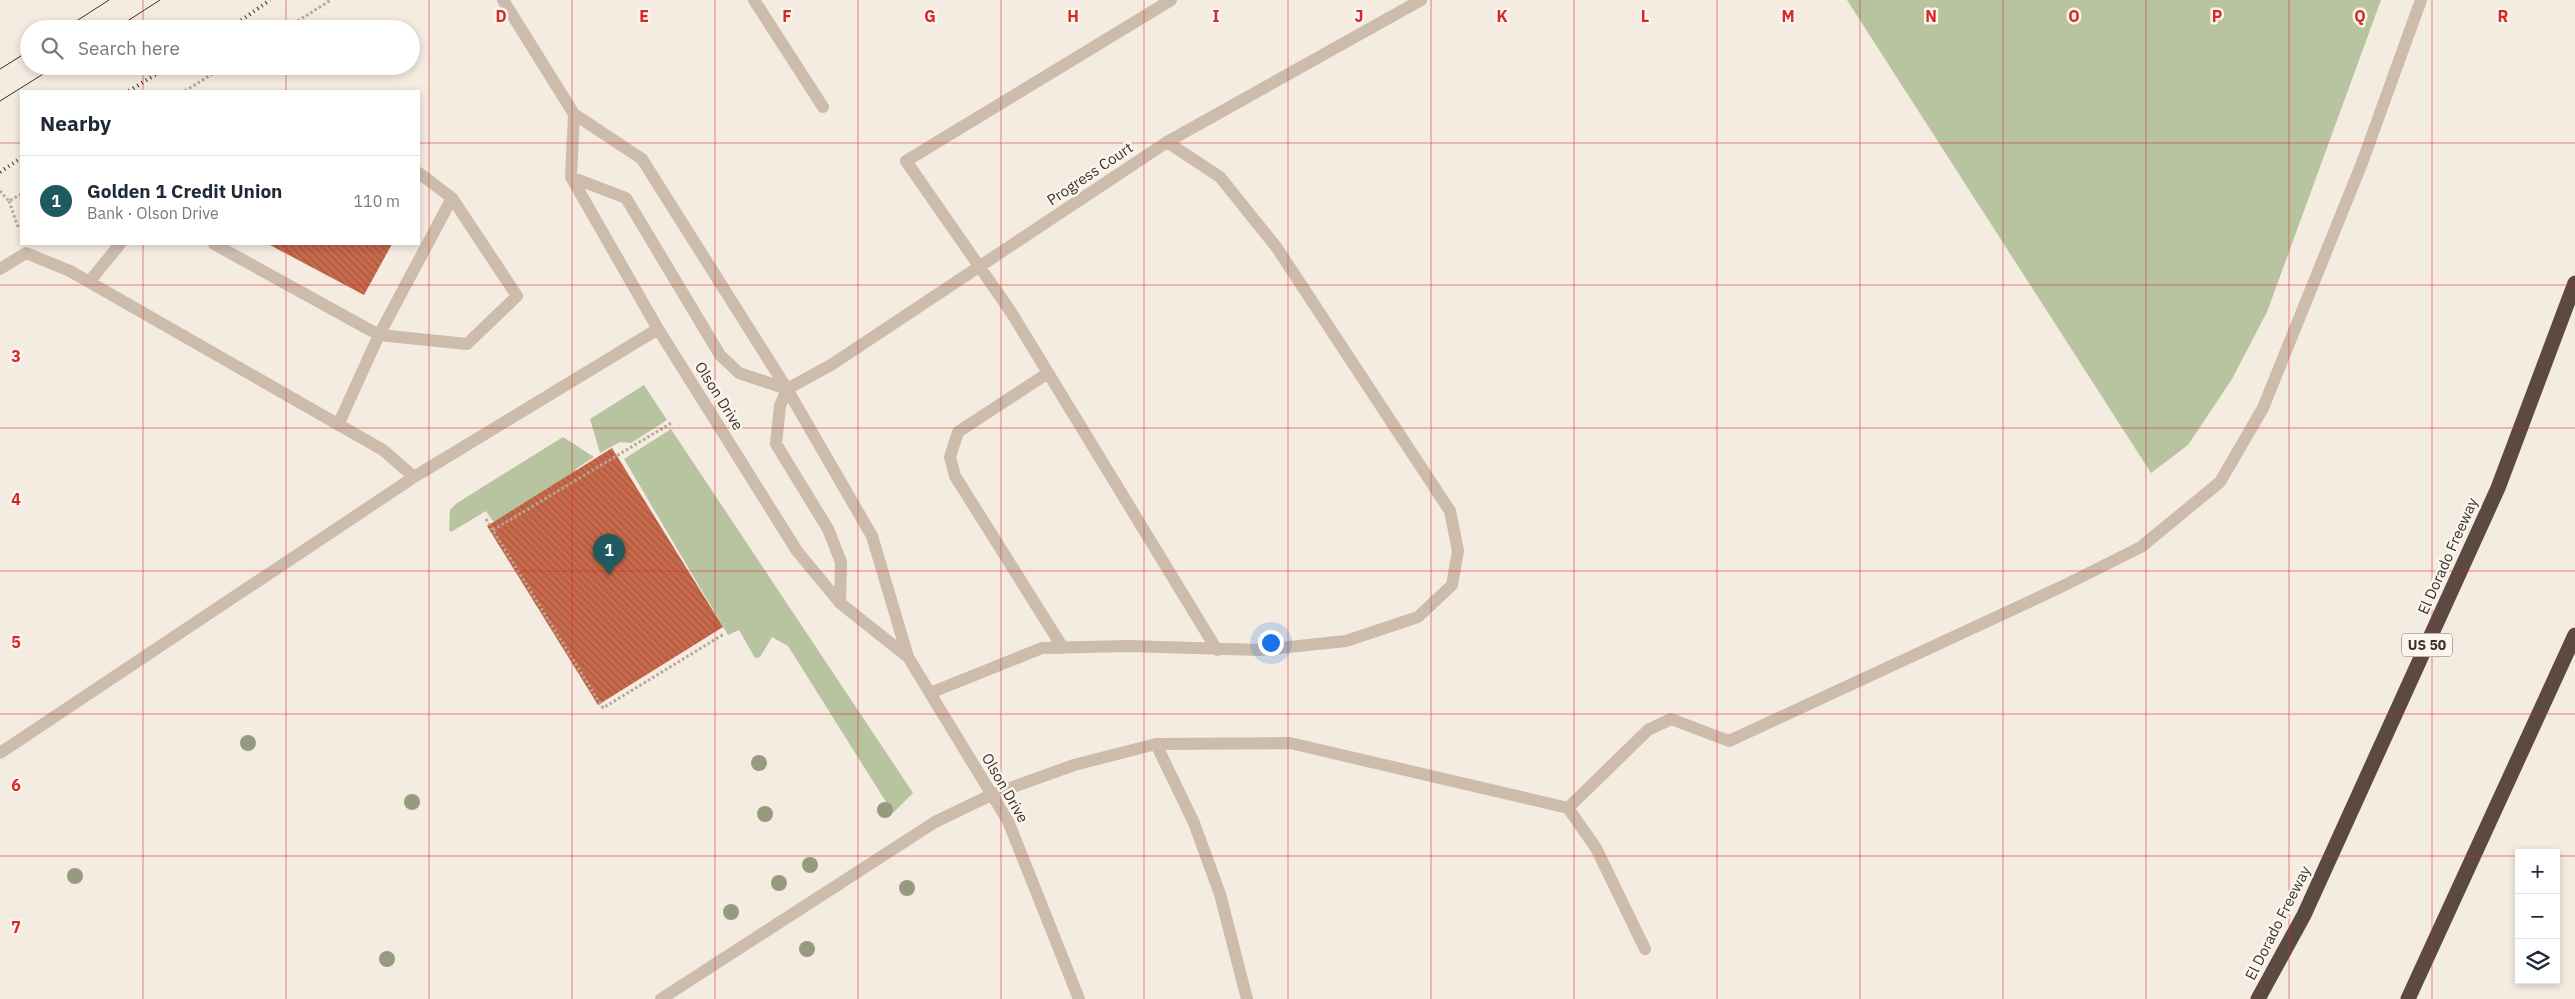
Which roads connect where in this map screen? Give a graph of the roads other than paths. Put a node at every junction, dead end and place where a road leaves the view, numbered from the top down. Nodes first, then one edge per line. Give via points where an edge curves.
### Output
1 (754, 0) edge
2 (1171, 0) edge
3 (1420, 0) edge
4 (2421, 0) edge
5 (507, 2) edge
6 (823, 107) dead end
7 (574, 114) junction
8 (1167, 142) junction
9 (420, 174) edge
10 (571, 177) junction
11 (452, 198) junction
12 (119, 245) edge
13 (216, 245) edge
14 (980, 268) junction
15 (0, 270) edge
16 (89, 282) junction
17 (2575, 283) edge
18 (658, 329) junction
19 (379, 335) junction
20 (1048, 373) junction
21 (787, 389) junction
22 (338, 424) junction
23 (414, 477) junction
24 (840, 604) junction
25 (2575, 635) edge
26 (1063, 648) junction
27 (1217, 650) junction
28 (908, 657) junction
29 (930, 693) junction
30 (1156, 744) junction
31 (0, 753) edge
32 (991, 795) junction
33 (1568, 808) junction
34 (1645, 950) dead end
35 (661, 999) edge
36 (1080, 999) edge
37 (1247, 999) edge
38 (2258, 999) edge
39 (2408, 999) edge

1 - 6 street
2 - 14 street via 906,161
3 - 8 street, Progress Court
4 - 33 street via 2362,163 2263,408 2220,482 2141,547 1728,741 1671,718 1648,730
5 - 7 street, Olson Drive
7 - 10 street
7 - 21 street, Olson Drive via 642,158
8 - 14 street, Progress Court
8 - 27 street via 1220,177 1277,248 1450,511 1458,551 1452,585 1418,617 1346,641 1260,650
9 - 11 street
10 - 18 street, Olson Drive
10 - 21 street via 626,198 720,355 739,373
11 - 19 street
11 - 19 street via 518,296 467,344
12 - 16 street
13 - 19 street
14 - 20 street
14 - 21 street, Progress Court via 831,365
15 - 16 street via 26,253
16 - 22 street
17 - 38 highway, El Dorado Freeway / US 50 via 2498,488 2304,915
18 - 23 street
18 - 24 street, Olson Drive via 797,551
19 - 22 street
20 - 26 street via 958,432 950,457 955,476
20 - 27 street
21 - 24 street via 780,406 776,444 828,529 841,562
21 - 28 street, Olson Drive via 872,536
22 - 23 street via 382,450
23 - 31 street
24 - 28 street, Olson Drive
25 - 39 highway
26 - 27 street via 1128,646
26 - 29 street via 1042,648
28 - 29 street, Olson Drive
29 - 32 street, Olson Drive
30 - 32 street via 1074,765
30 - 33 street via 1290,743
30 - 37 street via 1194,823 1220,894
32 - 35 street via 935,822
32 - 36 street, Olson Drive via 1008,821
33 - 34 street via 1596,848

